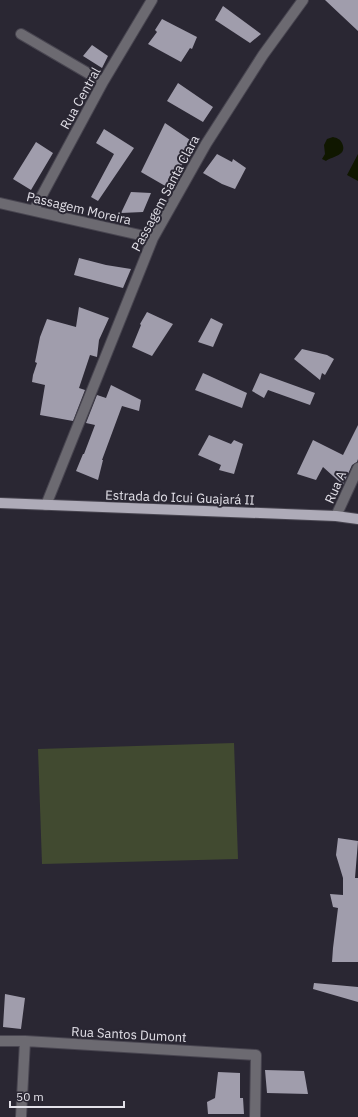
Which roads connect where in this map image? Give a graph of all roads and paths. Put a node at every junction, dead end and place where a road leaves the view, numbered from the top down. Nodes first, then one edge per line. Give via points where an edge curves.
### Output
1 (152, 0) edge
2 (303, 0) edge
3 (21, 34) dead end
4 (103, 82) junction
5 (0, 203) edge
6 (34, 210) junction
7 (153, 238) junction
8 (358, 468) edge
9 (0, 503) edge
10 (46, 505) junction
11 (336, 516) junction
12 (358, 519) edge
13 (0, 1041) edge
14 (25, 1041) junction
15 (21, 1117) edge
16 (255, 1117) edge

1 - 4 street, Rua Central
2 - 7 street, Passagem Santa Clara via 263,55 206,144
3 - 4 street
4 - 6 street, Rua Central
5 - 6 street, Passagem Moreira
6 - 7 street, Passagem Moreira
7 - 10 street, Passagem Santa Clara
8 - 11 street, Rua A
9 - 10 main road, Estrada do Icui Guajará II
10 - 11 main road, Estrada do Icui Guajará II
11 - 12 main road, Estrada do Icui Guajará II
13 - 14 street, Rua Santos Dumont
14 - 15 street
14 - 16 street, Rua Santos Dumont via 256,1055

